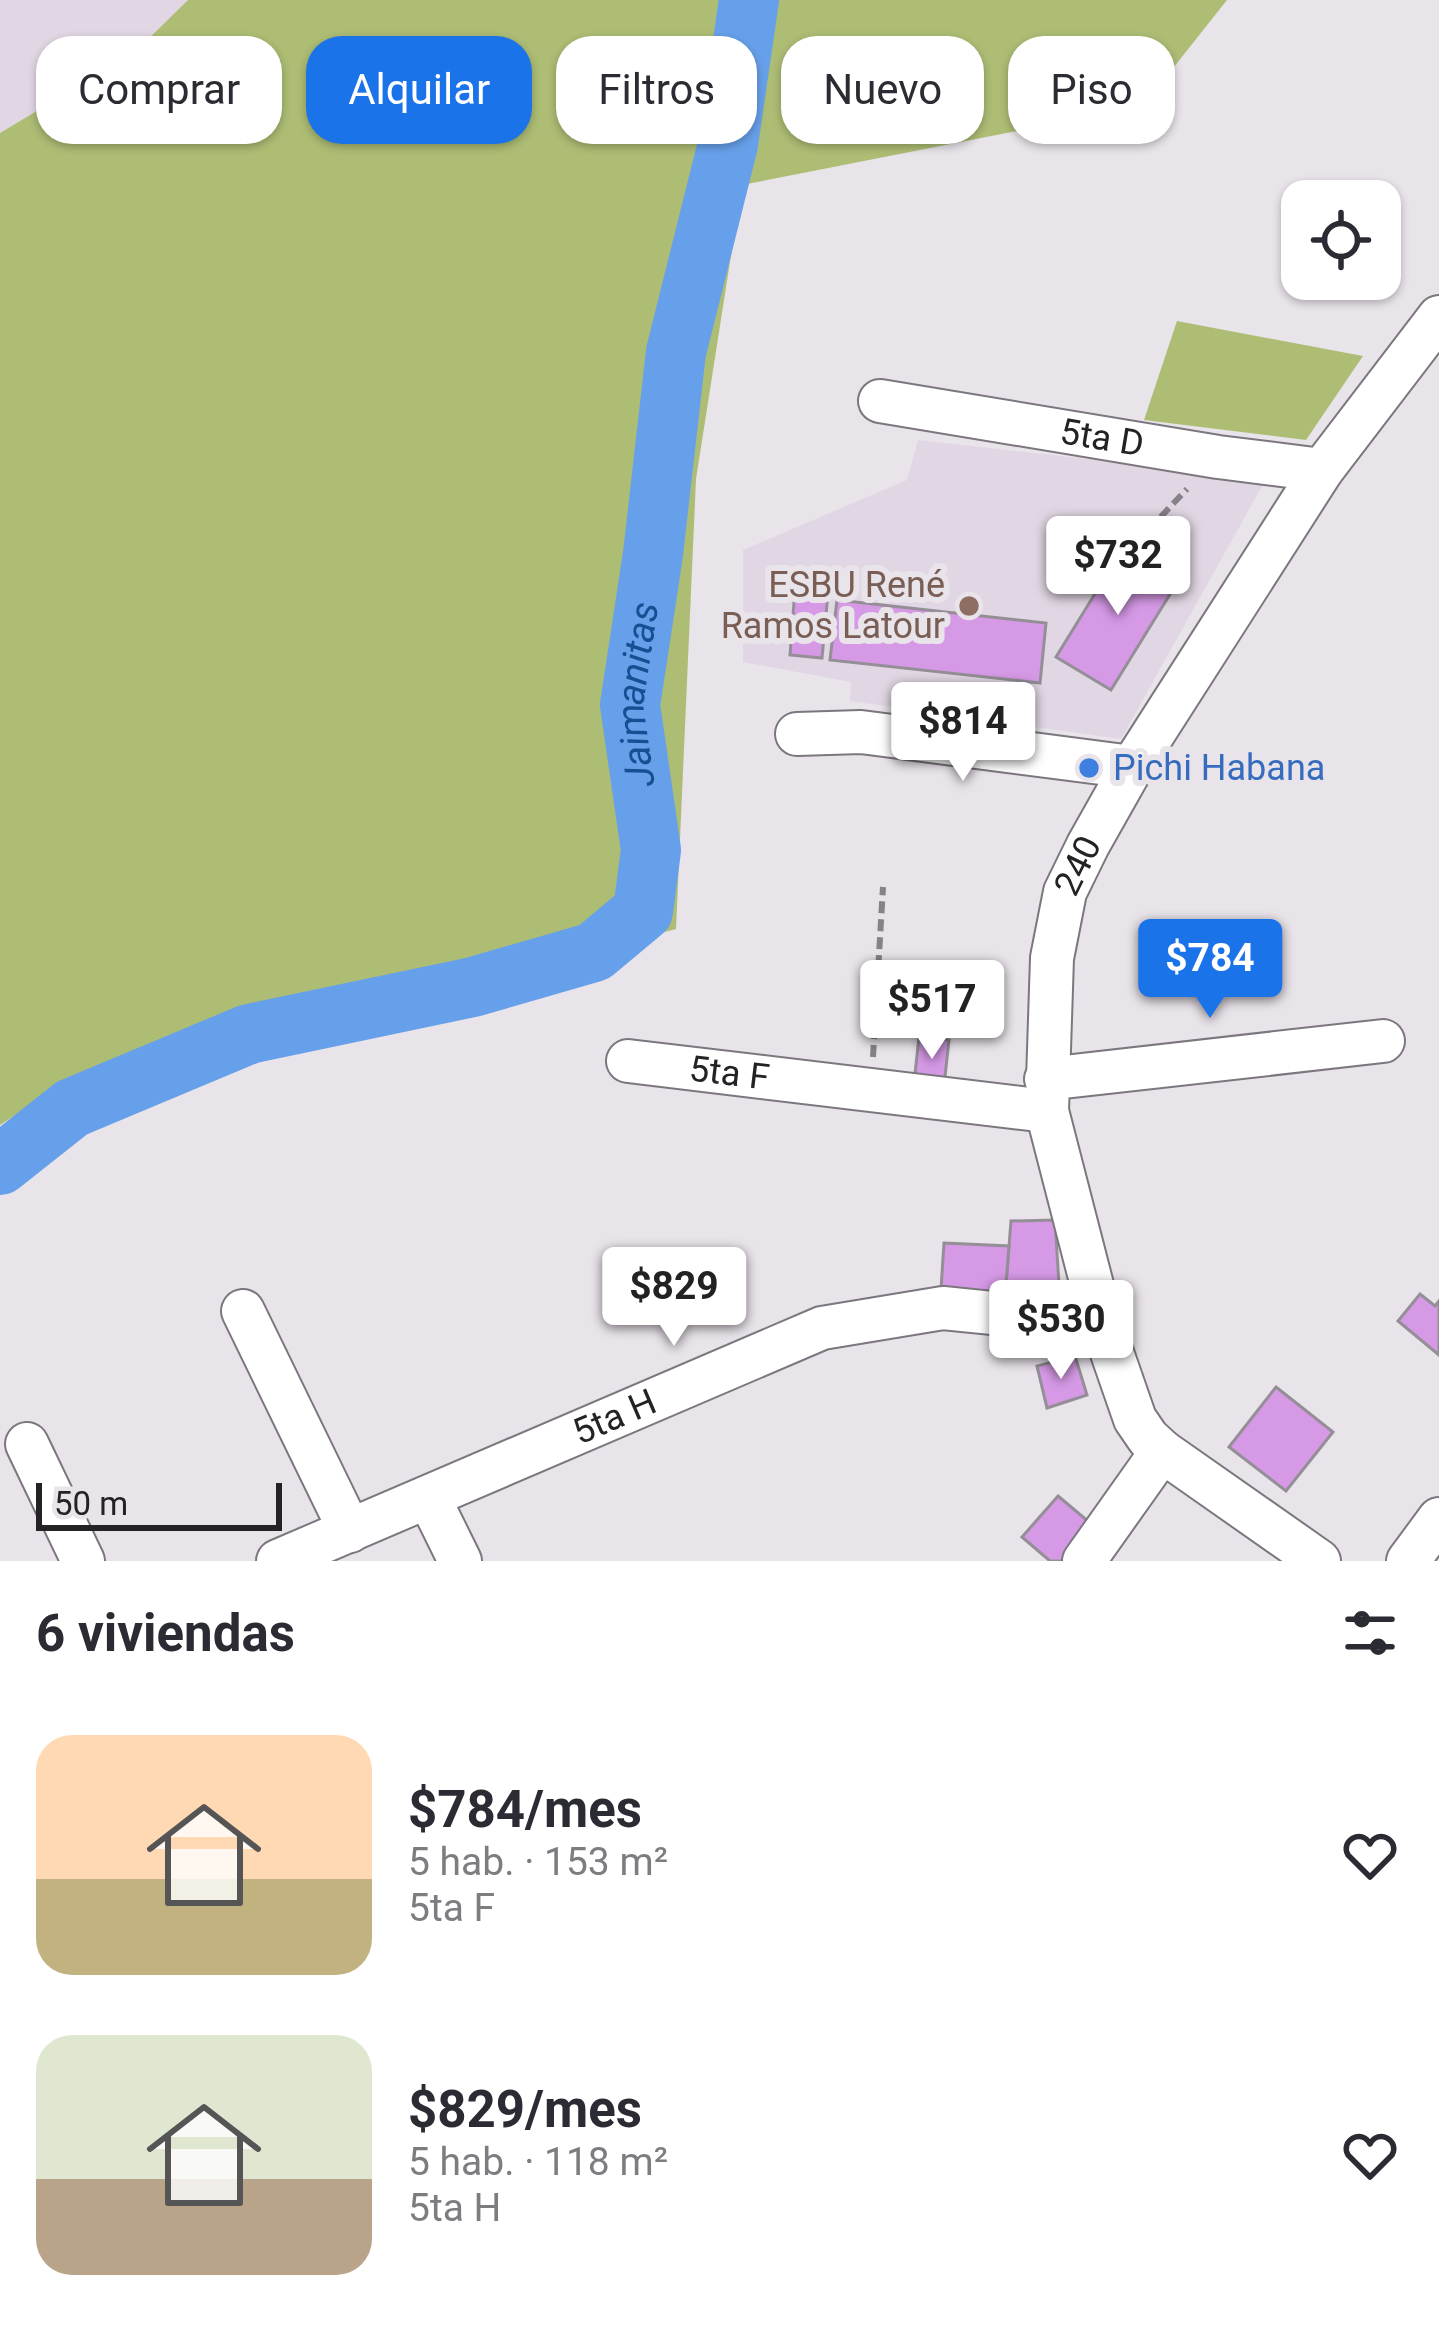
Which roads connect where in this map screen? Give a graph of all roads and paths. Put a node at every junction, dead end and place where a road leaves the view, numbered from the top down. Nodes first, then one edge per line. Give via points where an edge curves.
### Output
1 (1439, 317) edge
2 (880, 400) dead end
3 (1218, 458) junction
4 (1322, 470) junction
5 (1136, 543) dead end
6 (797, 734) dead end
7 (1132, 767) junction
8 (884, 886) dead end
9 (1383, 1041) dead end
10 (628, 1061) dead end
11 (871, 1090) junction
12 (1046, 1095) junction
13 (242, 1311) dead end
14 (1102, 1324) junction
15 (26, 1444) dead end
16 (1162, 1451) junction
17 (429, 1498) junction
18 (1439, 1519) edge
19 (350, 1531) junction
20 (83, 1561) edge
21 (278, 1561) edge
22 (460, 1561) edge
23 (1084, 1561) edge
24 (1319, 1561) edge
25 (1408, 1561) edge

1 - 4 street, 240
2 - 3 street, 5ta D
3 - 4 street, 5ta D
3 - 5 path
4 - 7 street, 240
6 - 7 street via 861,732
7 - 12 street, 240 via 1066,892 1052,958
8 - 11 path
9 - 12 street, 5ta F
10 - 11 street, 5ta F
11 - 12 street, 5ta F
12 - 14 street, 240
13 - 19 street
14 - 16 street, 240 via 1135,1419
14 - 17 street, 5ta H via 943,1307 822,1328
15 - 20 street
16 - 23 street
16 - 24 street, 240
17 - 19 street, 5ta H
17 - 22 street
18 - 25 street
19 - 21 street, 5ta H

